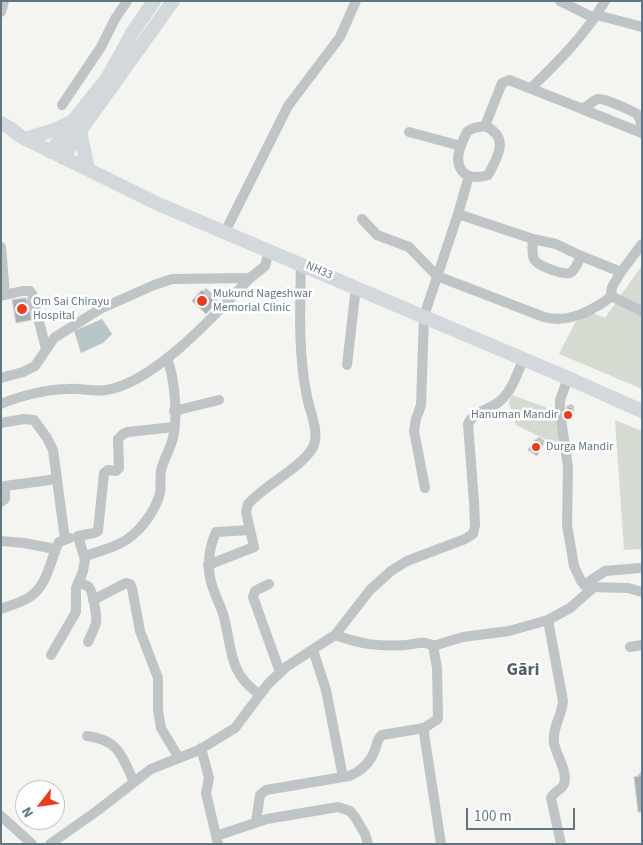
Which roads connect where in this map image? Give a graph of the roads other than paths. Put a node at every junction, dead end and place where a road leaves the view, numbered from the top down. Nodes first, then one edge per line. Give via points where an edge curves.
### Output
1 (4, 1) edge
2 (127, 1) edge
3 (154, 1) edge
4 (173, 1) edge
5 (356, 1) edge
6 (560, 1) edge
7 (605, 1) edge
8 (1, 12) edge
9 (596, 17) junction
10 (642, 27) edge
11 (531, 88) junction
12 (62, 105) dead end
13 (582, 109) junction
14 (1, 124) edge
15 (486, 126) junction
16 (76, 127) junction
17 (642, 129) edge
18 (409, 132) dead end
19 (642, 133) edge
20 (1, 134) edge
21 (21, 136) junction
22 (461, 146) junction
23 (57, 155) junction
24 (88, 169) junction
25 (469, 176) junction
26 (458, 214) junction
27 (362, 219) dead end
28 (225, 232) junction
29 (533, 239) junction
30 (642, 244) edge
31 (1, 247) edge
32 (269, 251) junction
33 (581, 256) junction
34 (301, 264) junction
35 (621, 272) junction
36 (437, 276) junction
37 (250, 278) junction
38 (356, 287) junction
39 (3, 296) edge
40 (612, 296) junction
41 (642, 311) edge
42 (424, 316) junction
43 (46, 349) junction
44 (167, 358) junction
45 (524, 360) junction
46 (347, 365) dead end
47 (1, 378) edge
48 (568, 378) junction
49 (220, 400) dead end
50 (1, 404) edge
51 (174, 411) junction
52 (642, 411) edge
53 (1, 423) edge
54 (174, 427) junction
55 (57, 479) junction
56 (2, 484) edge
57 (426, 488) dead end
58 (1, 502) edge
59 (250, 530) junction
60 (78, 536) junction
61 (65, 540) junction
62 (1, 541) edge
63 (56, 549) junction
64 (85, 556) junction
65 (208, 565) junction
66 (639, 568) dead end
67 (78, 583) junction
68 (269, 584) dead end
69 (589, 586) junction
70 (642, 592) edge
71 (93, 600) junction
72 (1, 609) edge
73 (548, 620) junction
74 (335, 635) junction
75 (88, 642) dead end
76 (642, 645) edge
77 (433, 646) junction
78 (630, 647) dead end
79 (313, 650) junction
80 (51, 655) dead end
81 (280, 672) junction
82 (259, 694) junction
83 (424, 728) junction
84 (87, 736) dead end
85 (202, 748) junction
86 (178, 758) junction
87 (343, 777) junction
88 (134, 782) junction
89 (1, 816) edge
90 (256, 822) junction
91 (217, 840) edge
92 (32, 844) edge
93 (50, 844) edge
94 (368, 844) edge
95 (441, 844) edge
96 (561, 844) edge

1 - 8 street
2 - 12 street
3 - 16 main road
4 - 16 main road
5 - 28 street via 340,37 288,106
6 - 9 street
7 - 9 street
9 - 10 street
9 - 11 street
11 - 13 street
11 - 15 street via 509,80 502,83
13 - 17 street via 597,100 604,100 637,114
13 - 19 street
14 - 21 main road, NH33
15 - 22 street via 467,132
15 - 25 street via 498,136 500,144 496,160 488,175
16 - 21 main road
16 - 23 main road
16 - 24 main road
18 - 22 street
20 - 21 main road
21 - 23 main road, NH33
22 - 25 street via 460,169
23 - 24 main road, NH33
24 - 28 main road, NH33 via 158,204
25 - 26 street
26 - 29 street
26 - 36 street
27 - 36 street via 376,236 409,247
28 - 32 main road, NH33
29 - 33 street via 556,244
29 - 33 street via 534,259 550,269 571,272
30 - 35 street
31 - 39 street
32 - 34 main road, NH33
32 - 37 street via 264,266
33 - 35 street
34 - 38 main road, NH33
34 - 59 street via 300,352 316,439 307,455 248,504 246,512
35 - 40 street via 610,290
36 - 40 street via 549,319 590,311
36 - 42 street
37 - 43 street via 180,278 154,285 74,324 54,338
37 - 44 street
38 - 42 main road, NH33
38 - 46 street
39 - 43 street via 30,291
40 - 41 street
42 - 45 main road, NH33
42 - 57 street via 421,405 414,431
43 - 47 street via 35,366
44 - 50 street via 133,382 113,389 57,390
44 - 51 street via 173,382
45 - 48 main road, NH33
45 - 74 street via 505,396 474,416 468,424 473,534 407,561 391,571 370,590
48 - 52 main road, NH33
48 - 69 street via 560,400 568,467 567,525 574,566 581,581
49 - 51 street
51 - 54 street
53 - 55 street via 34,420 52,445
54 - 60 street via 128,432 120,436 119,468 106,471 104,476 98,530
54 - 64 street via 161,471 160,493 147,518 138,531 123,542
55 - 56 street
55 - 61 street
56 - 58 street via 6,498
59 - 65 street via 254,547
59 - 65 street via 216,532
60 - 61 street
60 - 64 street
61 - 63 street via 59,542
62 - 63 street
63 - 72 street via 36,591 28,598
64 - 67 street via 84,571
65 - 82 street via 236,667 243,681
66 - 69 street via 605,571
67 - 71 street via 90,587
67 - 80 street via 74,617
68 - 81 street via 255,591 253,596
69 - 70 street
69 - 73 street via 570,608
71 - 75 street via 96,619
71 - 86 street via 126,583 130,584 140,631 158,678 161,728
73 - 77 street
73 - 96 street via 563,702 553,736 565,781 551,798
74 - 77 street via 365,644 395,646 423,642
74 - 79 street
76 - 78 street
77 - 83 street via 438,719
79 - 81 street
79 - 87 street via 326,690
81 - 82 street
82 - 85 street via 235,728
83 - 87 street via 382,735 361,770
83 - 95 street
84 - 88 street via 100,737 116,748
85 - 86 street
85 - 91 street via 209,778 206,793
86 - 88 street via 151,769
87 - 90 street via 266,790 260,795
88 - 93 street
89 - 92 street
90 - 91 street
90 - 94 street via 331,807 344,808 356,817

